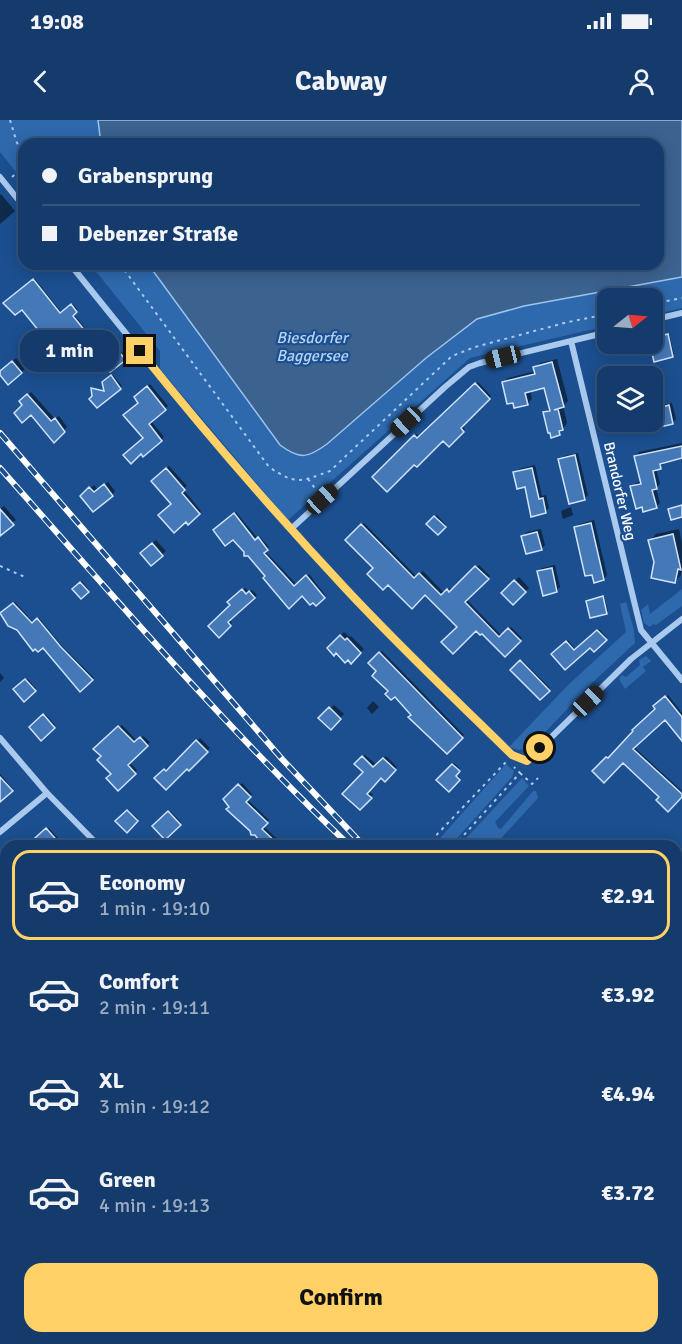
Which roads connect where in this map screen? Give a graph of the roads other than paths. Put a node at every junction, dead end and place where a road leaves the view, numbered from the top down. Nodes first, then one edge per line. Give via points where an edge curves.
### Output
1 (2, 180) edge
2 (18, 200) edge
3 (75, 270) edge
4 (682, 313) edge
5 (663, 317) edge
6 (597, 335) edge
7 (572, 341) junction
8 (291, 529) junction
9 (682, 619) edge
10 (652, 642) junction
11 (682, 680) edge
12 (0, 738) edge
13 (47, 793) junction
14 (0, 832) edge
15 (93, 840) edge

1 - 2 street
3 - 8 street
4 - 5 street
6 - 7 street
7 - 8 street via 469,368
7 - 10 street, Brandorfer Weg via 641,630
8 - 10 street via 459,703 512,755 527,761
9 - 10 street
10 - 11 street, Brandorfer Weg
12 - 13 street
13 - 14 street
13 - 15 street

